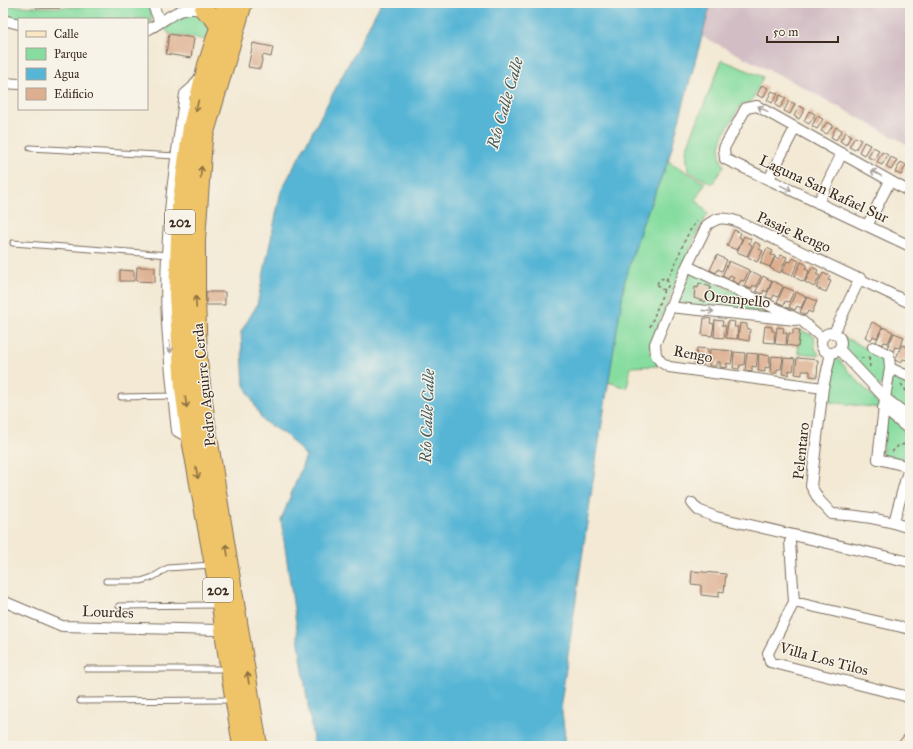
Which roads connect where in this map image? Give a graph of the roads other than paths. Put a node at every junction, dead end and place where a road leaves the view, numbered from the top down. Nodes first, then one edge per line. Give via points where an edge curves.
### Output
1 (40, 3) edge
2 (58, 3) edge
3 (152, 3) edge
4 (204, 10) joint
5 (230, 13) edge
6 (3, 20) edge
7 (160, 22) junction
8 (18, 24) edge
9 (148, 29) edge
10 (207, 65) junction
11 (3, 83) edge
12 (18, 84) edge
13 (795, 128) junction
14 (30, 148) dead end
15 (842, 153) junction
16 (176, 156) junction
17 (769, 179) junction
18 (890, 181) junction
19 (910, 192) edge
20 (818, 203) junction
21 (867, 226) junction
22 (13, 243) dead end
23 (910, 246) edge
24 (168, 255) junction
25 (687, 266) junction
26 (860, 278) junction
27 (910, 303) edge
28 (669, 307) junction
29 (802, 321) junction
30 (834, 333) junction
31 (822, 338) junction
32 (875, 348) road end
33 (835, 351) junction
34 (890, 368) junction
35 (910, 377) edge
36 (823, 388) junction
37 (173, 396) junction
38 (121, 397) dead end
39 (884, 403) junction
40 (910, 417) edge
41 (910, 430) edge
42 (190, 434) junction
43 (910, 467) edge
44 (692, 503) dead end
45 (894, 522) junction
46 (910, 528) edge
47 (790, 542) dead end
48 (910, 562) edge
49 (213, 565) junction
50 (106, 581) dead end
51 (3, 601) edge
52 (794, 602) junction
53 (217, 604) junction
54 (120, 606) dead end
55 (910, 629) edge
56 (217, 630) junction
57 (87, 669) dead end
58 (223, 669) junction
59 (910, 699) edge
60 (228, 700) junction
61 (80, 701) dead end
62 (910, 740) edge
63 (233, 746) edge
64 (242, 746) edge
65 (258, 746) edge
66 (905, 746) edge

1 - 2 street
3 - 7 street
4 - 5 highway via 212,16
4 - 7 street via 186,8
5 - 10 highway, Pedro Aguirre Cerda / 202
65 -> 5 highway, Pedro Aguirre Cerda / 202 via 198,361 196,239 203,139
6 - 8 street
7 - 9 street
10 - 16 street, Pedro Aguirre Cerda via 193,87 185,94
10 -> 42 highway, Pedro Aguirre Cerda / 202 via 192,127 181,207 180,332
11 - 12 street
13 - 15 street
13 - 17 street
13 -> 17 street, Laguna San Rafael Sur via 757,106 746,108 724,148 725,159
14 - 16 lane
18 -> 15 street
15 - 20 street
16 - 24 street, Pedro Aguirre Cerda
17 -> 20 street, Laguna San Rafael Sur
18 - 19 street
18 - 21 street
20 - 21 street, Laguna San Rafael Sur
21 - 23 street, Laguna San Rafael Sur
22 - 24 lane
24 -> 37 street, Pedro Aguirre Cerda via 167,322
25 - 26 street, Pasaje Rengo via 707,225 718,218 726,218
25 - 28 street, Rengo
25 - 29 street, Orompello
26 - 27 street, Pasaje Rengo
26 - 30 street
28 -> 29 street, Orompello
28 - 36 street, Rengo via 655,344 656,355 669,367
29 - 31 street, Orompello
30 - 31 street via 827,333
30 - 33 street, Orompello via 841,340
31 - 33 street, Orompello via 821,347 825,352
32 - 34 street via 889,355
33 - 36 street, Pelentaro
33 - 39 street, Orompello
34 - 35 street
34 - 39 street
36 - 45 street, Pelentaro via 811,486 832,514 851,514
37 - 38 lane
37 - 42 street, Pedro Aguirre Cerda via 177,431 184,435
39 - 40 street, Orompello
39 - 41 street, Orompello via 891,416
39 - 43 street via 878,459
42 -> 49 highway, Pedro Aguirre Cerda / 202
43 - 45 street
44 - 48 street via 698,510 716,518
45 - 46 street, Pelentaro
47 - 52 street
49 - 50 lane via 168,568 141,581
49 - 53 highway, Pedro Aguirre Cerda / 202
51 - 56 street, Lourdes via 62,626
52 - 55 street
52 - 59 street, Villa Los Tilos via 768,653 770,662
53 - 54 lane
53 - 56 street
53 - 64 highway, Pedro Aguirre Cerda / 202
56 - 58 street
57 - 58 lane
58 - 60 street
60 - 61 lane
60 - 63 street
62 - 66 main road

